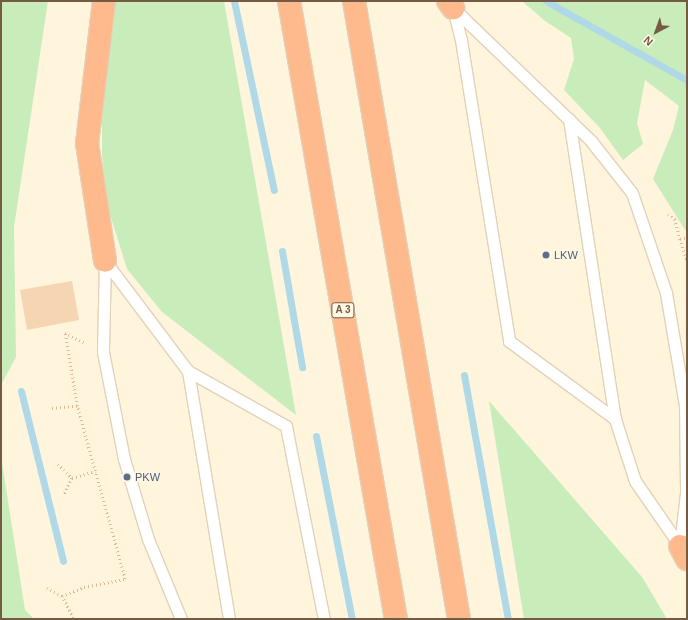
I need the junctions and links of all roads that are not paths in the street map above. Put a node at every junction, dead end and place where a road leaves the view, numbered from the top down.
1 (104, 1) edge
2 (289, 1) edge
3 (354, 1) edge
4 (451, 5) edge
5 (569, 119) junction
6 (105, 261) junction
7 (188, 371) junction
8 (615, 418) junction
9 (684, 552) edge
10 (181, 619) edge
11 (229, 619) edge
12 (324, 619) edge
13 (396, 619) edge
14 (459, 619) edge

1 - 6 highway
2 - 13 highway, A 3
3 - 14 highway
4 - 5 lane
4 - 8 lane
5 - 8 lane
5 - 9 lane
6 - 7 lane
6 - 10 lane
7 - 11 lane
7 - 12 lane
8 - 9 lane

